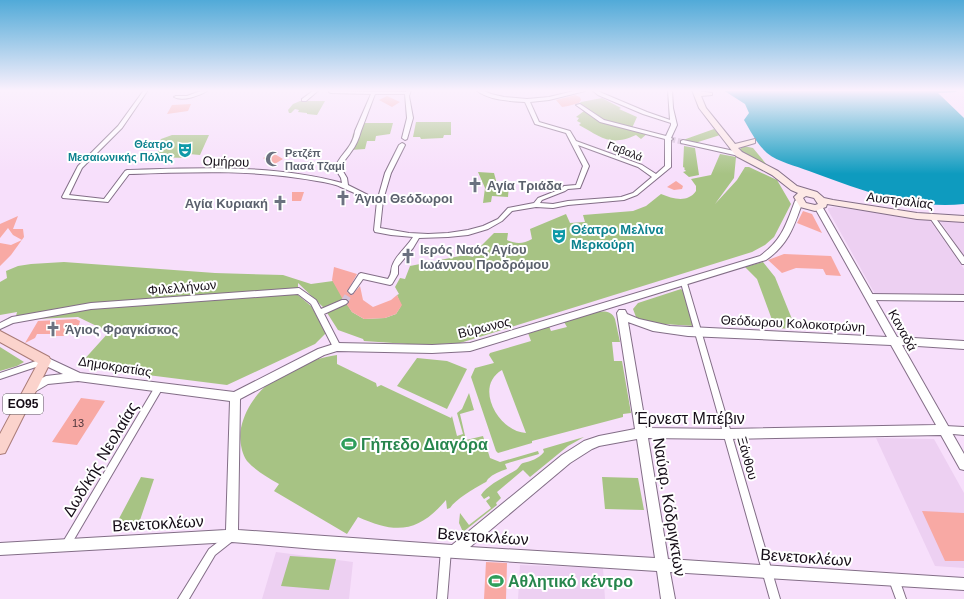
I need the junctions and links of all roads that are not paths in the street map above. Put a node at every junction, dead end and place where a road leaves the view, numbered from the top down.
1 (126, 118) edge
2 (364, 118) edge
3 (410, 118) edge
4 (535, 118) edge
5 (597, 118) edge
6 (660, 118) edge
7 (672, 118) edge
8 (711, 118) edge
9 (672, 122) junction
10 (405, 138) dead end
11 (669, 138) junction
12 (752, 141) dead end
13 (574, 142) junction
14 (683, 142) tunnel mouth
15 (402, 145) dead end
16 (733, 147) junction
17 (739, 154) junction
18 (656, 177) junction
19 (345, 186) junction
20 (801, 196) junction
21 (380, 200) junction
22 (536, 204) junction
23 (821, 204) junction
24 (932, 217) junction
25 (964, 219) edge
26 (417, 235) junction
27 (964, 262) edge
28 (684, 283) junction
29 (351, 291) tunnel mouth
30 (869, 297) junction
31 (964, 298) edge
32 (344, 302) tunnel mouth
33 (620, 302) junction
34 (323, 311) junction
35 (623, 316) junction
36 (0, 326) edge
37 (699, 332) junction
38 (0, 336) edge
39 (894, 341) junction
40 (964, 345) edge
41 (337, 347) junction
42 (45, 361) junction
43 (0, 376) edge
44 (79, 377) junction
45 (160, 387) junction
46 (31, 388) junction
47 (235, 397) junction
48 (945, 430) junction
49 (964, 431) edge
50 (642, 433) junction
51 (728, 434) junction
52 (0, 448) edge
53 (964, 465) edge
54 (232, 536) junction
55 (66, 545) junction
56 (0, 548) edge
57 (451, 551) junction
58 (662, 565) junction
59 (767, 572) junction
60 (894, 580) junction
61 (964, 584) edge
62 (183, 599) edge
63 (442, 599) edge
64 (668, 599) edge
65 (775, 599) edge
66 (901, 599) edge

1 - 19 street, Ομήρου
2 - 19 street
3 - 10 street
4 - 13 street
5 - 11 street
6 - 9 street
7 - 9 street
8 - 16 main road
9 - 11 street
11 - 18 street
12 - 16 main road
13 - 18 street, Γαβαλά
13 - 22 street
14 - 17 street
15 - 21 street
16 - 17 main road
17 - 20 main road
18 - 22 street
19 - 21 street, Ομήρου
20 - 23 main road
20 - 23 main road
20 - 28 street, Βύρωνος
21 - 26 street
22 - 26 street
23 - 24 main road, Αυστραλίας
23 - 30 street, Καναδά
24 - 25 main road, Αυστραλίας
24 - 27 street
26 - 29 street
28 - 33 street, Βύρωνος
28 - 37 street, Ξάνθου
30 - 31 street
30 - 39 street, Καναδά
32 - 34 street
33 - 35 street, Ναύαρ. Κόδριγκτων
33 - 41 street, Βύρωνος
34 - 36 street, Φιλελλήνων
34 - 41 street, Φιλελλήνων
35 - 37 street, Θεόδωρου Κολοκοτρώνη
35 - 50 street, Ναύαρ. Κόδριγκτων
37 - 39 street, Θεόδωρου Κολοκοτρώνη
37 - 51 street, Ξάνθου
38 - 42 main road, Δημοκρατίας
39 - 40 street, Θεόδωρου Κολοκοτρώνη
39 - 48 street, Καναδά
41 - 47 street, Βύρωνος
42 - 43 street
42 - 44 street, Δημοκρατίας
42 - 46 main road, ΕΟ95
44 - 45 street, Δημοκρατίας
44 - 46 street
45 - 47 street, Δημοκρατίας
45 - 55 street, Δωδ/κής Νεολαίας
46 - 52 main road, ΕΟ95
47 - 54 street
48 - 49 street, Έρνεστ Μπέβιν
48 - 51 street, Έρνεστ Μπέβιν
48 - 53 street, Καναδά
50 - 51 street, Έρνεστ Μπέβιν
50 - 57 street, Έρνεστ Μπέβιν
50 - 58 street, Ναύαρ. Κόδριγκτων
51 - 59 street, Ξάνθου
54 - 55 street, Βενετοκλέων
54 - 57 street, Βενετοκλέων
54 - 62 street
55 - 56 street, Βενετοκλέων
57 - 58 street, Βενετοκλέων
57 - 63 street
58 - 59 street, Βενετοκλέων
58 - 64 street, Ναύαρ. Κόδριγκτων
59 - 60 street, Βενετοκλέων
59 - 65 street, Ξάνθου
60 - 61 street, Βενετοκλέων
60 - 66 street

